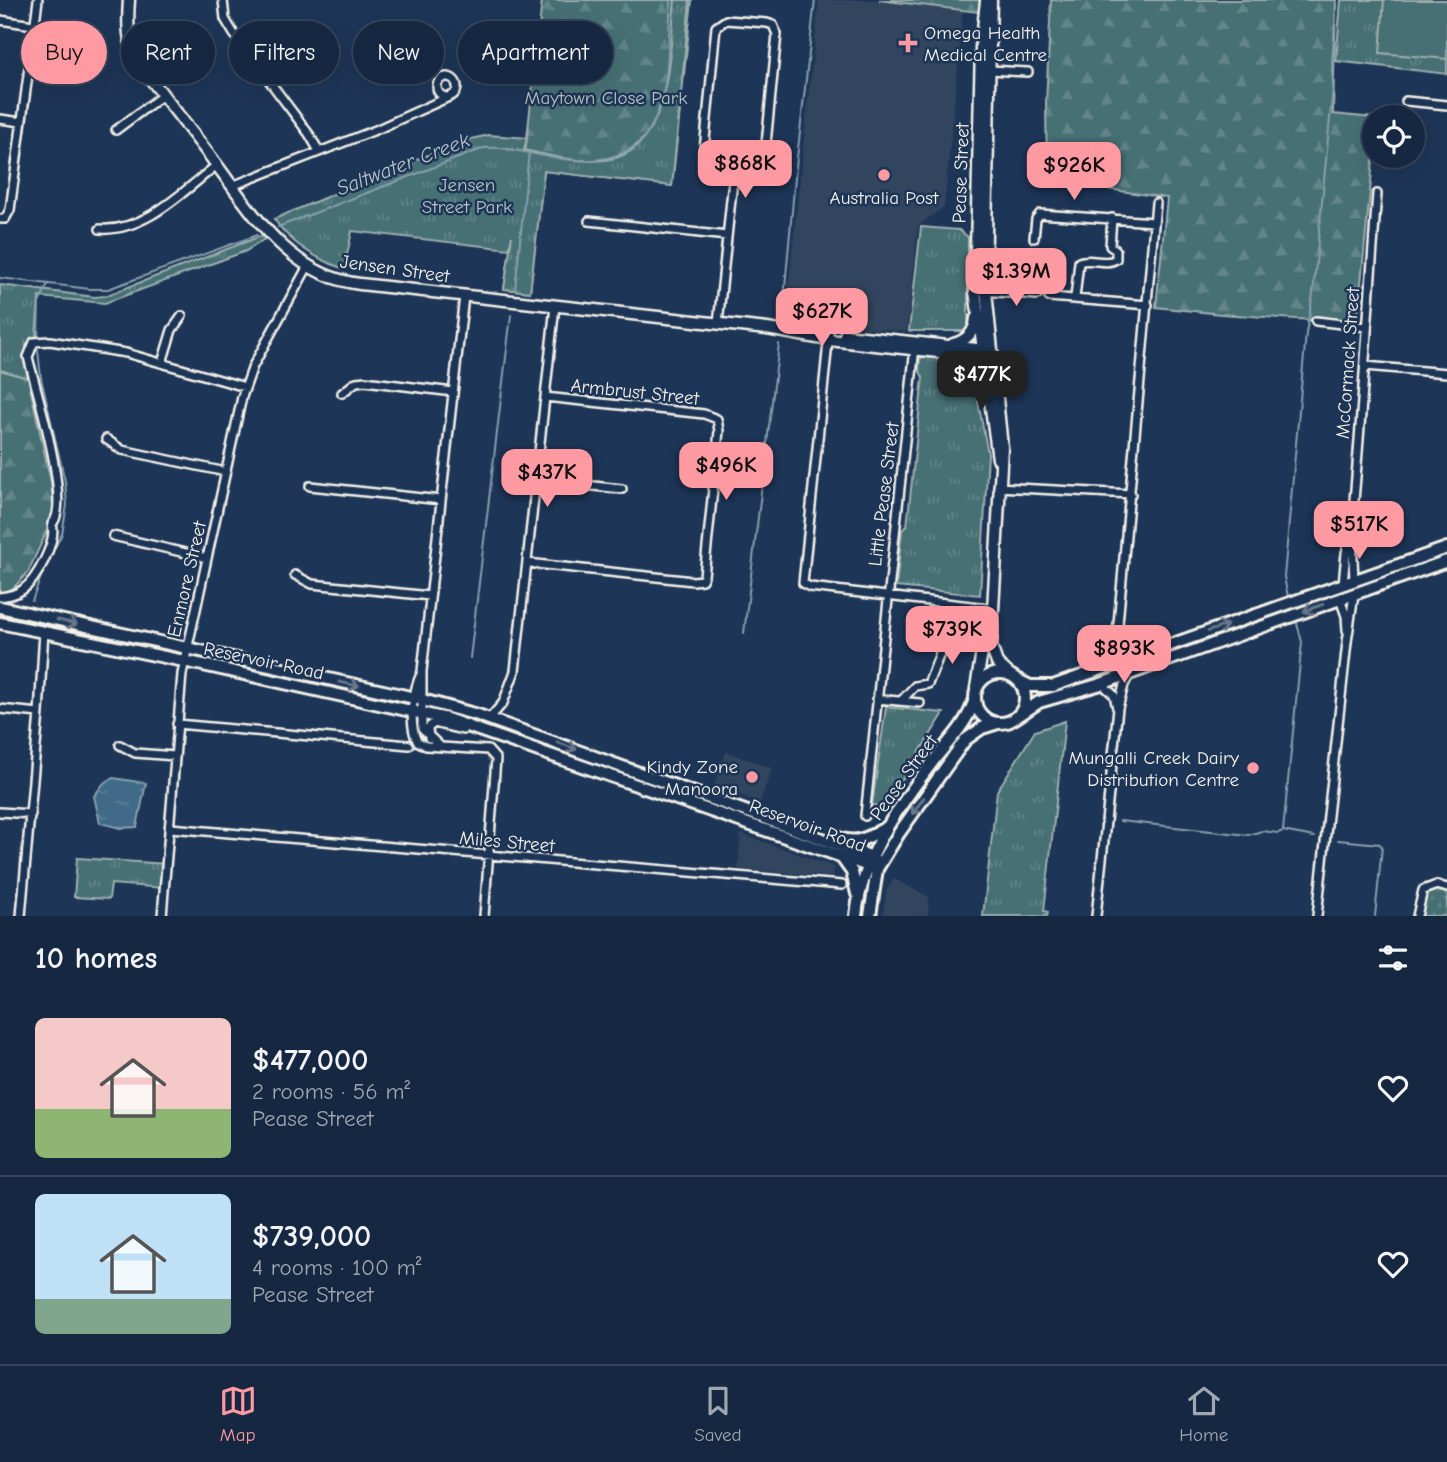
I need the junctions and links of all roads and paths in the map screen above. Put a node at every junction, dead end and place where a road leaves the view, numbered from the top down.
1 (38, 0) edge
2 (129, 0) edge
3 (223, 0) edge
4 (989, 0) edge
5 (0, 20) edge
6 (34, 21) edge
7 (21, 23) edge
8 (990, 70) junction
9 (1028, 72) dead end
10 (25, 84) edge
11 (438, 92) junction
12 (163, 95) junction
13 (452, 96) junction
14 (1406, 101) dead end
15 (432, 104) junction
16 (1447, 105) edge
17 (0, 119) edge
18 (20, 122) junction
19 (116, 130) dead end
20 (319, 151) junction
21 (735, 162) junction
22 (217, 165) junction
23 (232, 186) junction
24 (1377, 194) dead end
25 (1156, 204) dead end
26 (1112, 218) junction
27 (0, 219) edge
28 (589, 221) dead end
29 (1154, 222) junction
30 (100, 229) dead end
31 (727, 236) junction
32 (1034, 238) dead end
33 (308, 266) junction
34 (980, 291) junction
35 (464, 296) junction
36 (1037, 296) dead end
37 (1049, 297) dead end
38 (1075, 298) junction
39 (1148, 305) junction
40 (555, 306) junction
41 (976, 313) junction
42 (182, 316) dead end
43 (1316, 321) dead end
44 (719, 324) junction
45 (1367, 327) junction
46 (829, 336) junction
47 (949, 345) junction
48 (915, 346) junction
49 (986, 352) junction
50 (966, 355) junction
51 (162, 363) junction
52 (1365, 366) junction
53 (1447, 373) edge
54 (245, 387) junction
55 (453, 392) junction
56 (342, 393) dead end
57 (545, 397) junction
58 (989, 408) junction
59 (106, 439) dead end
60 (1000, 470) junction
61 (226, 472) junction
62 (537, 480) junction
63 (310, 486) dead end
64 (998, 487) junction
65 (622, 489) dead end
66 (1131, 495) junction
67 (441, 500) junction
68 (1351, 533) junction
69 (113, 536) dead end
70 (1447, 548) edge
71 (207, 558) junction
72 (1447, 561) edge
73 (527, 563) junction
74 (295, 575) dead end
75 (1349, 582) junction
76 (1354, 594) junction
77 (430, 596) junction
78 (887, 596) junction
79 (0, 597) edge
80 (1340, 598) junction
81 (943, 603) junction
82 (0, 607) edge
83 (990, 608) junction
84 (0, 623) edge
85 (44, 631) junction
86 (1117, 635) junction
87 (1347, 641) junction
88 (186, 649) junction
89 (1138, 656) junction
90 (184, 661) junction
91 (1107, 667) junction
92 (1131, 672) junction
93 (1013, 677) junction
94 (1101, 684) junction
95 (976, 688) junction
96 (419, 699) junction
97 (877, 699) junction
98 (901, 701) junction
99 (974, 702) junction
100 (503, 703) junction
101 (920, 703) dead end
102 (1118, 708) junction
103 (0, 709) edge
104 (418, 712) junction
105 (39, 713) junction
106 (1016, 718) junction
107 (489, 719) junction
108 (503, 723) junction
109 (998, 723) junction
110 (177, 724) junction
111 (488, 731) junction
112 (429, 738) junction
113 (120, 745) dead end
114 (409, 745) dead end
115 (440, 746) junction
116 (175, 756) junction
117 (0, 811) edge
118 (31, 814) junction
119 (865, 817) dead end
120 (781, 824) junction
121 (888, 826) junction
122 (170, 828) junction
123 (836, 854) junction
124 (488, 855) junction
125 (872, 864) junction
126 (842, 885) dead end
127 (1447, 888) edge
128 (858, 899) junction
129 (21, 916) edge
130 (162, 916) edge
131 (484, 916) edge
132 (856, 916) edge
133 (870, 916) edge
134 (1096, 916) edge
135 (1317, 916) edge
136 (1418, 916) edge

1 - 6 street
2 - 12 street, Jensen Street
3 - 20 street
4 - 8 street, Pease Street
4 - 34 street, Pease Street
5 - 7 street
8 - 9 street
8 - 34 street, Pease Street
10 - 18 street
11 - 13 street
11 - 13 street
11 - 15 street
12 - 19 street
12 - 22 street, Jensen Street
13 - 15 street
14 - 16 street
15 - 20 street
17 - 18 street
18 - 27 street
20 - 23 street
21 - 21 street
21 - 31 street
22 - 23 street, Jensen Street
22 - 30 street
23 - 33 street, Jensen Street
24 - 45 street, McCormack Street
25 - 29 street
26 - 29 street
26 - 32 street
26 - 38 street
28 - 31 street
29 - 39 street
31 - 44 street
33 - 35 street, Jensen Street
33 - 54 street, Enmore Street
34 - 36 street
34 - 41 street, Pease Street
34 - 49 street, Pease Street
35 - 40 street, Jensen Street
35 - 55 street
37 - 38 street
38 - 39 street
39 - 66 street
40 - 44 street, Jensen Street
40 - 57 street
41 - 47 street
41 - 49 street, Pease Street
42 - 51 street
43 - 45 street
44 - 46 street, Jensen Street
45 - 52 street, McCormack Street
46 - 48 street, Jensen Street
46 - 78 street
47 - 48 street, Jensen Street
47 - 49 street, Jensen Street
48 - 50 street, Jensen Street
48 - 78 street, Little Pease Street
49 - 50 street, Jensen Street
49 - 58 street, Pease Street
49 - 60 street, Pease Street
50 - 58 street
51 - 54 street
51 - 79 street
52 - 53 street
52 - 68 street, McCormack Street
54 - 61 street, Enmore Street
55 - 56 street
55 - 67 street
57 - 62 street
57 - 73 street, Armbrust Street
58 - 60 street, Pease Street
59 - 61 street
60 - 64 street, Pease Street
61 - 71 street, Enmore Street
62 - 65 street
62 - 73 street
63 - 67 street
64 - 66 street
64 - 83 street, Pease Street
66 - 86 street
67 - 77 street
68 - 75 street, McCormack Street
68 - 75 street, McCormack Street
69 - 71 street
70 - 75 main road
71 - 88 street, Enmore Street
72 - 76 main road
73 - 100 street
74 - 77 street
75 - 76 main road, McCormack Street
75 - 80 main road, McCormack Street
89 -> 75 main road
76 - 80 main road
76 - 87 street, McCormack Street
77 - 96 street
78 - 81 street
78 - 97 street, Little Pease Street
80 - 87 street, McCormack Street
80 -> 92 main road
81 - 83 street
81 - 98 street
82 -> 88 main road, Reservoir Road
83 - 93 street, Pease Street
83 - 95 street, Pease Street
84 - 85 main road, Reservoir Road
85 - 90 main road, Reservoir Road
85 - 105 street
86 - 89 street
86 - 91 street
87 - 135 street, McCormack Street
88 - 90 street, Enmore Street
88 -> 96 main road, Reservoir Road
89 - 91 main road
90 - 104 main road, Reservoir Road
90 - 110 street, Enmore Street
91 - 93 main road
92 - 94 main road
92 - 102 street
93 - 95 main road
93 - 106 main road
94 - 102 street
94 - 106 main road
95 - 99 main road
96 - 104 street
96 - 107 main road, Reservoir Road
97 - 98 street
97 - 119 street, Little Pease Street
98 - 101 street
99 - 109 main road
99 - 121 main road, Pease Street
100 - 107 street
100 - 108 street
102 - 134 street
103 - 105 street
104 - 111 main road, Reservoir Road
104 - 112 street
104 - 115 street
105 - 118 street
106 - 109 main road
107 - 108 main road, Reservoir Road
108 -> 120 main road, Reservoir Road
109 -> 125 main road, Pease Street
110 - 114 street
110 - 116 street, Enmore Street
111 - 112 street
111 - 123 main road, Reservoir Road
112 - 115 street
113 - 116 street
115 - 124 street
116 - 122 street, Enmore Street
117 - 118 street
118 - 129 street
120 - 121 main road
120 - 125 main road, Reservoir Road
121 - 125 main road, Pease Street
122 - 124 street, Miles Street
122 - 130 street, Enmore Street
123 - 125 main road, Reservoir Road
123 - 128 main road
124 - 126 street, Miles Street
124 - 131 street
125 - 128 main road, Pease Street
125 - 133 main road, Pease Street
127 - 136 street
128 - 132 main road, Pease Street

